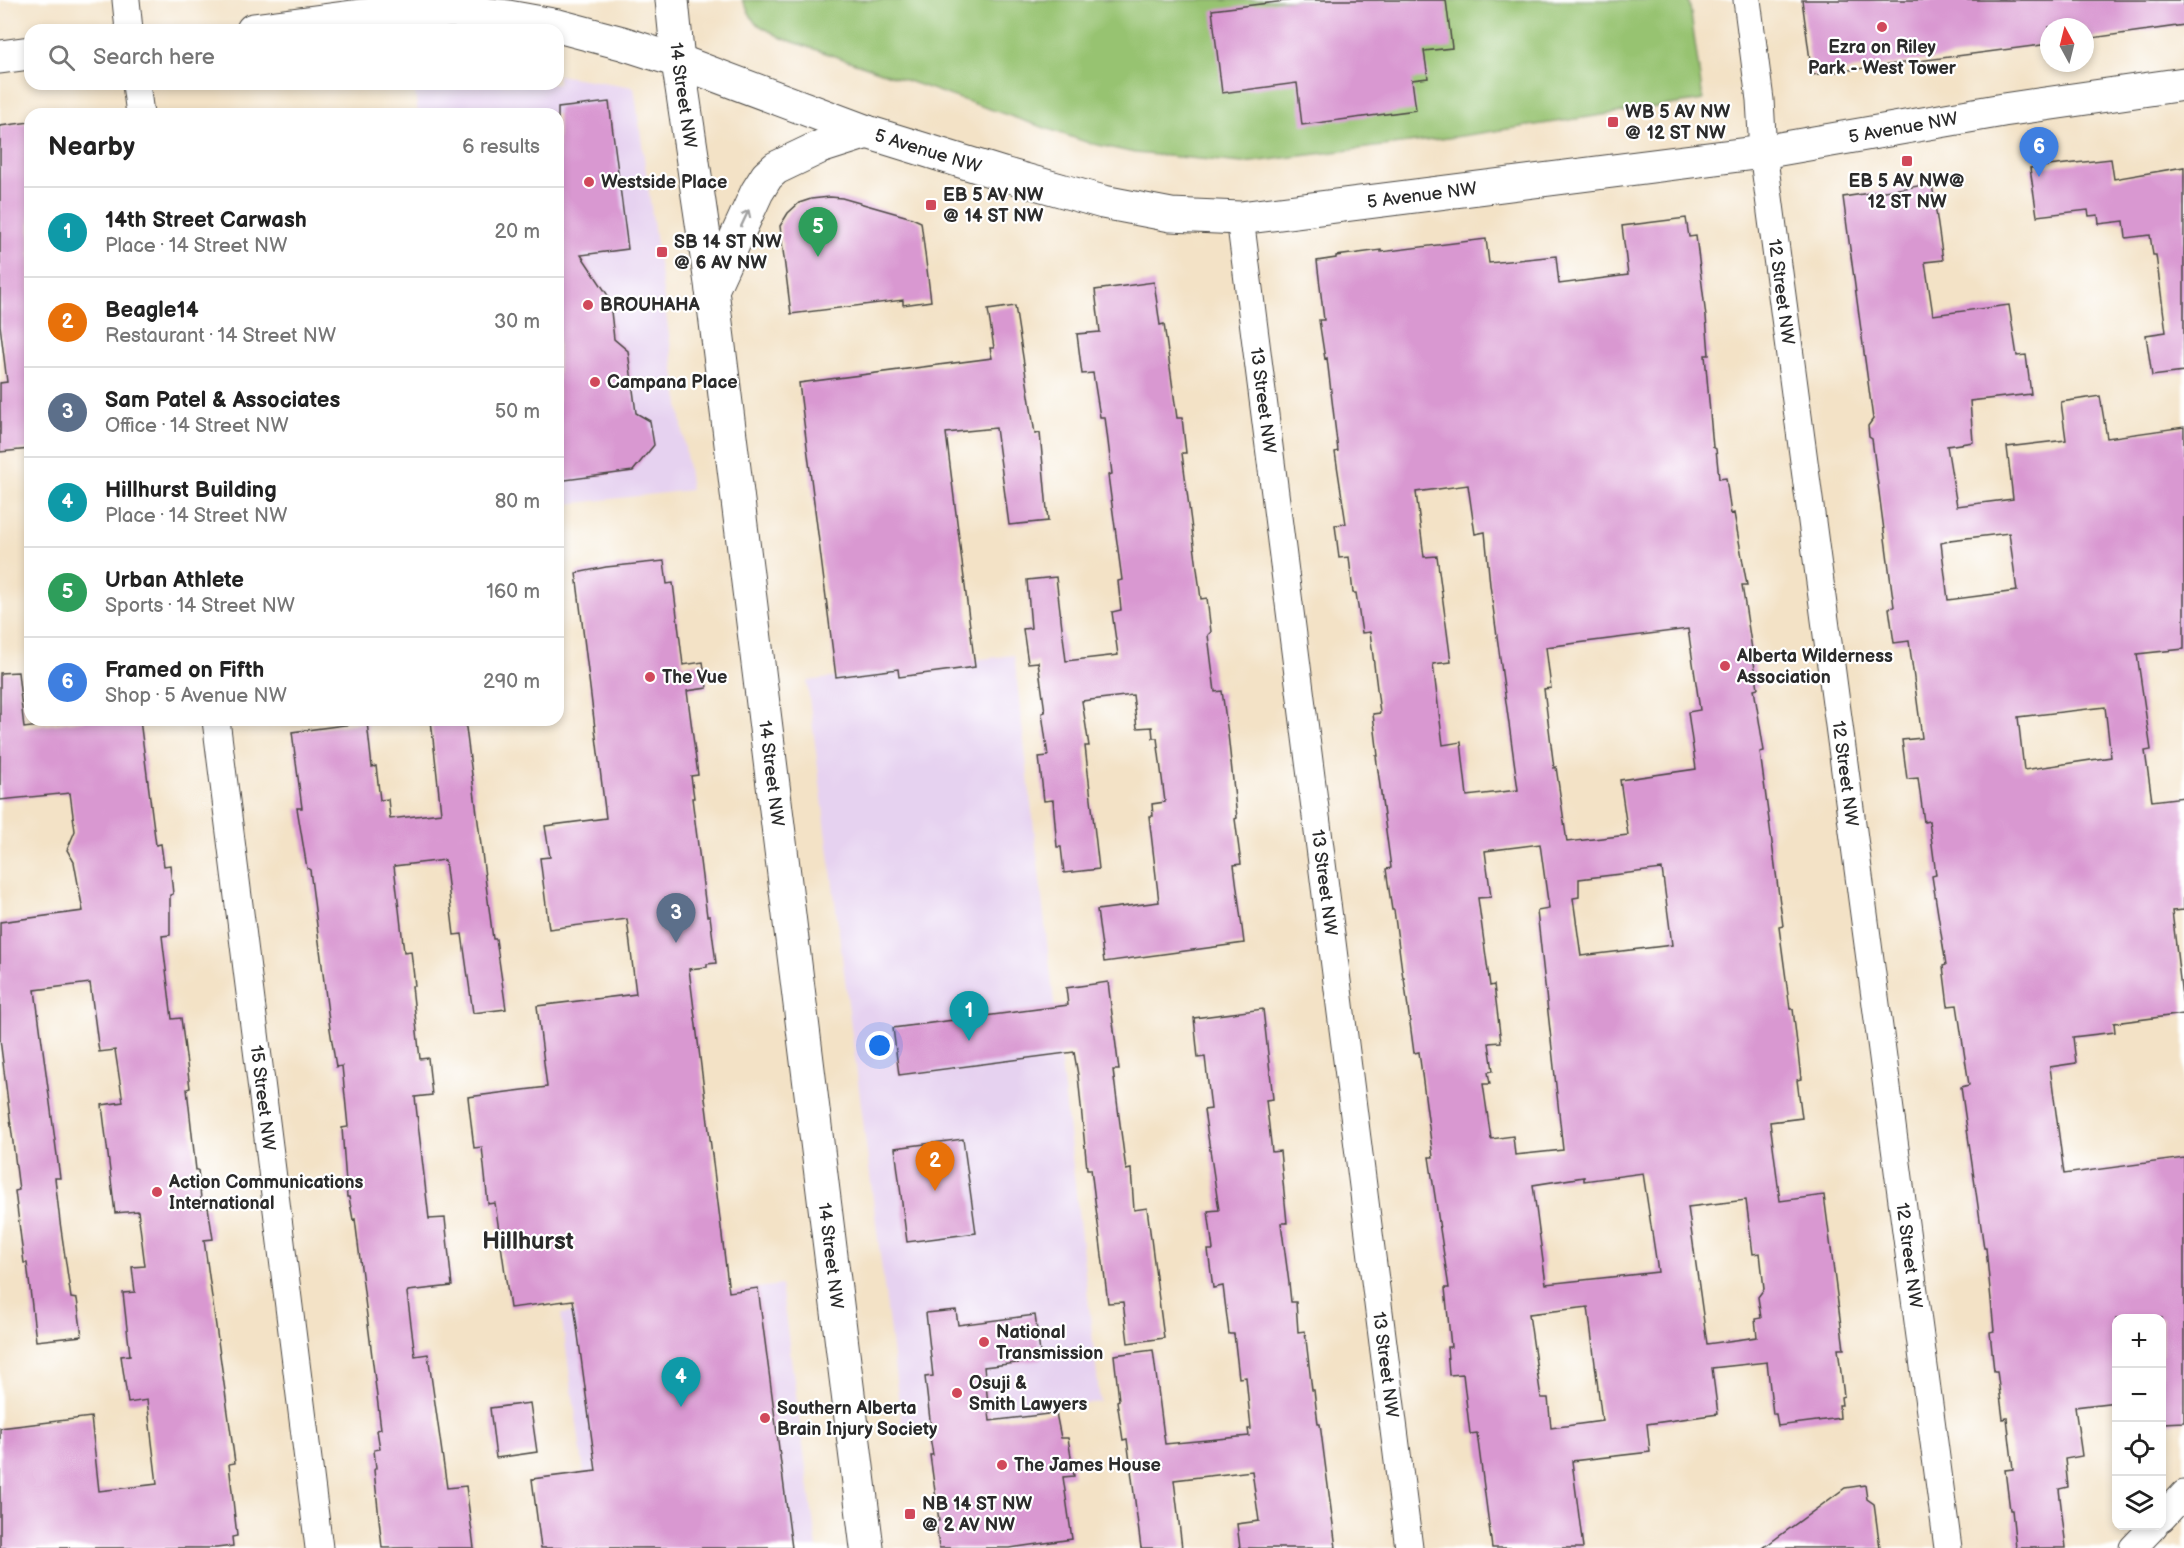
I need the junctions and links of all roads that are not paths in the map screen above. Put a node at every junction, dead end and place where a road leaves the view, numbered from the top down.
1 (126, 0) edge
2 (485, 0) edge
3 (672, 0) edge
4 (1747, 0) edge
5 (453, 11) junction
6 (128, 24) edge
7 (299, 24) edge
8 (547, 24) edge
9 (564, 28) edge
10 (24, 54) edge
11 (0, 57) edge
12 (678, 61) junction
13 (2184, 84) edge
14 (137, 90) edge
15 (139, 108) edge
16 (867, 132) junction
17 (1763, 152) junction
18 (1240, 218) junction
19 (712, 290) junction
20 (217, 726) edge
21 (2184, 1494) edge
22 (2166, 1514) edge
23 (2150, 1530) edge
24 (319, 1548) edge
25 (867, 1548) edge
26 (1409, 1548) edge
27 (1948, 1548) edge
28 (2133, 1548) edge

1 - 6 street
2 - 5 street
3 - 12 street, 14 Street NW
4 - 17 street, 12 Street NW
5 - 7 street
5 - 8 street, 5 Avenue NW
9 - 12 street, 5 Avenue NW
10 - 11 street
12 - 16 street, 5 Avenue NW
12 - 19 street, 14 Street NW
13 - 17 street, 5 Avenue NW
14 - 15 street
16 - 18 street, 5 Avenue NW
19 -> 16 street
17 - 18 street, 5 Avenue NW
17 - 27 street, 12 Street NW
18 - 26 street, 13 Street NW
19 - 25 street, 14 Street NW
20 - 24 street, 15 Street NW
21 - 22 street
23 - 28 street

